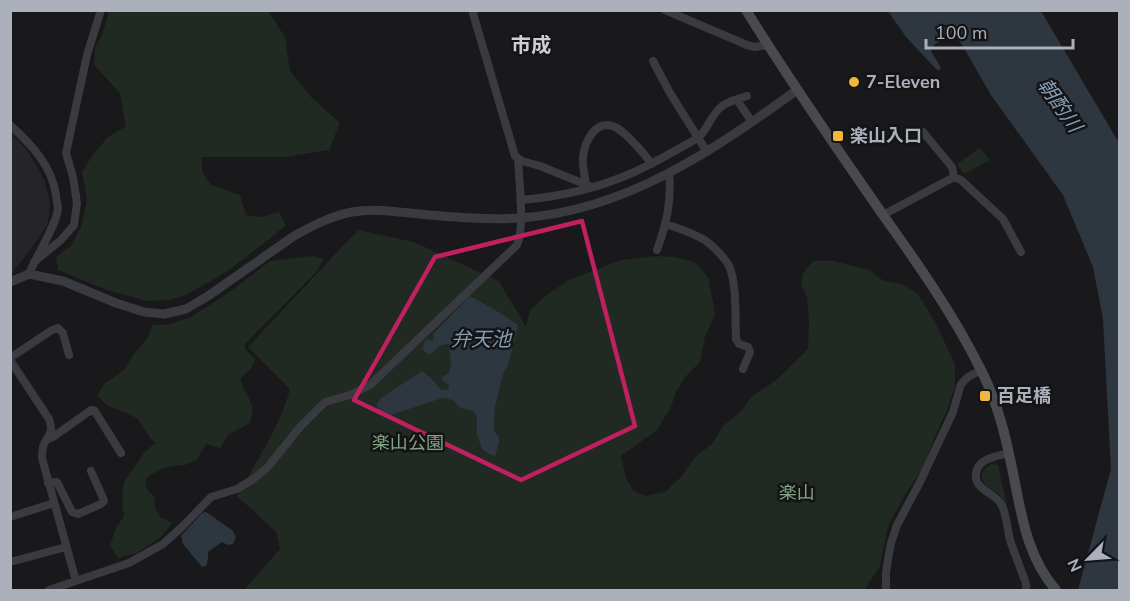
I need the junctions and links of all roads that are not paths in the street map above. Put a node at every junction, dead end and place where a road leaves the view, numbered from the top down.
1 (101, 10) edge
2 (472, 10) edge
3 (666, 10) edge
4 (746, 10) edge
5 (767, 45) junction
6 (653, 61) dead end
7 (798, 90) junction
8 (747, 96) dead end
9 (737, 100) junction
10 (752, 122) junction
11 (10, 125) edge
12 (923, 132) dead end
13 (698, 138) junction
14 (707, 152) junction
15 (518, 159) junction
16 (652, 164) junction
17 (669, 174) junction
18 (954, 177) junction
19 (590, 186) junction
20 (520, 200) junction
21 (883, 215) junction
22 (521, 218) junction
23 (666, 224) junction
24 (657, 249) dead end
25 (1021, 252) dead end
26 (34, 262) junction
27 (29, 274) junction
28 (10, 282) edge
29 (69, 355) dead end
30 (10, 359) edge
31 (743, 369) dead end
32 (981, 370) junction
33 (48, 439) junction
34 (121, 453) dead end
35 (1009, 453) junction
36 (91, 471) dead end
37 (48, 483) junction
38 (54, 503) junction
39 (10, 517) edge
40 (66, 547) junction
41 (10, 562) edge
42 (76, 581) junction
43 (49, 591) edge
44 (886, 591) edge
45 (1026, 591) edge
46 (1056, 591) edge

1 - 26 street
2 - 15 street
3 - 5 street
4 - 5 main road
5 - 7 main road
6 - 13 street
7 - 10 street
7 - 21 main road
8 - 9 street
9 - 10 street
9 - 13 street
10 - 14 street
11 - 26 street
12 - 18 street
13 - 14 street
13 - 16 street
14 - 17 street
15 - 19 street
15 - 20 street
16 - 19 street
16 - 19 street
17 - 22 street
17 - 23 street
18 - 21 street
18 - 25 street
19 - 20 street
20 - 22 street
21 - 32 main road
22 - 27 street
22 - 42 street
23 - 24 street
23 - 31 street
26 - 27 street
27 - 28 street
29 - 30 street
30 - 33 street
32 - 35 main road
32 - 44 street
33 - 34 street
33 - 37 street
35 - 45 street
35 - 46 main road
36 - 37 street
37 - 38 street
38 - 39 street
38 - 40 street
40 - 41 street
40 - 42 street
42 - 43 street

